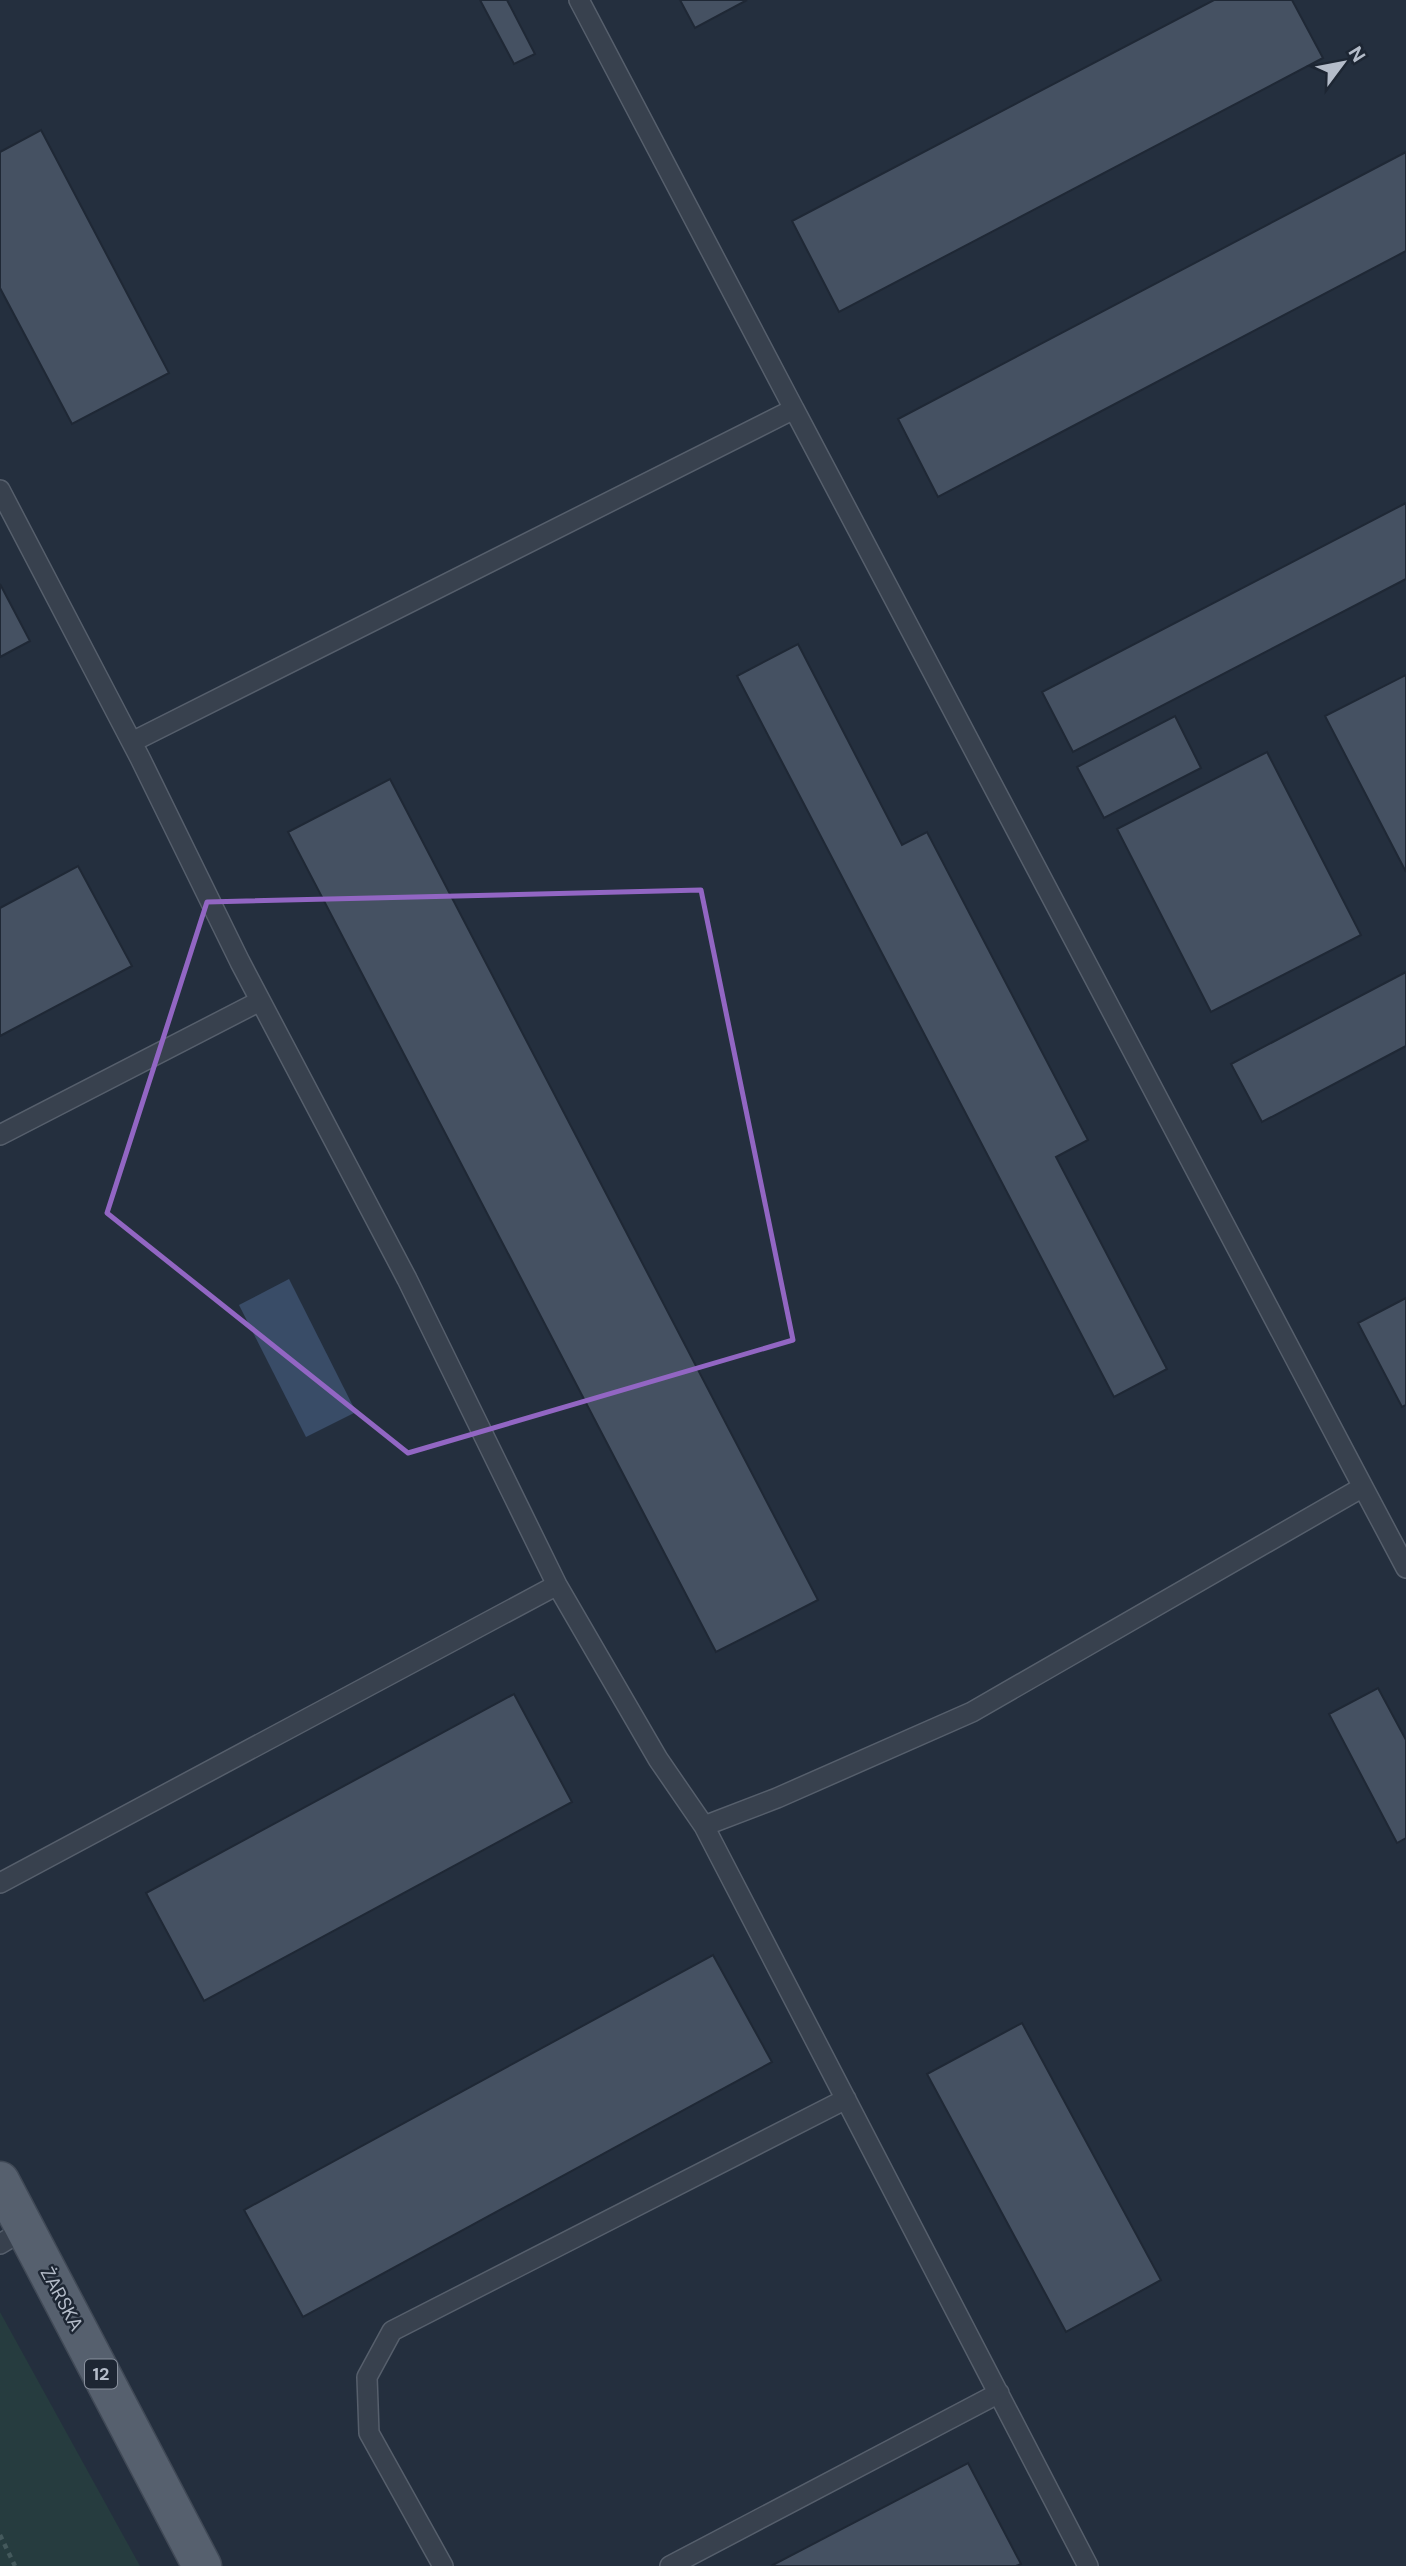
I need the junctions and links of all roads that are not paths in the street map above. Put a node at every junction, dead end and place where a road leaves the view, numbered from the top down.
1 (579, 0) edge
2 (794, 409) junction
3 (0, 490) edge
4 (132, 742) junction
5 (260, 1001) junction
6 (0, 1135) edge
7 (1363, 1487) junction
8 (1406, 1568) edge
9 (558, 1585) junction
10 (704, 1826) junction
11 (0, 1883) edge
12 (846, 2099) junction
13 (0, 2181) edge
14 (13, 2237) edge
15 (999, 2393) junction
16 (202, 2566) edge
17 (443, 2566) edge
18 (670, 2566) edge
19 (1088, 2566) edge

1 - 2 lane
2 - 4 lane
2 - 7 lane
3 - 4 lane
4 - 5 lane
5 - 6 lane
5 - 9 lane
7 - 8 lane
7 - 10 lane
9 - 10 lane
9 - 11 lane
10 - 12 lane
12 - 15 lane
12 - 17 lane
13 - 14 main road, ŻARSKA / 12
14 - 16 main road, ŻARSKA / 12
15 - 18 lane
15 - 19 lane

